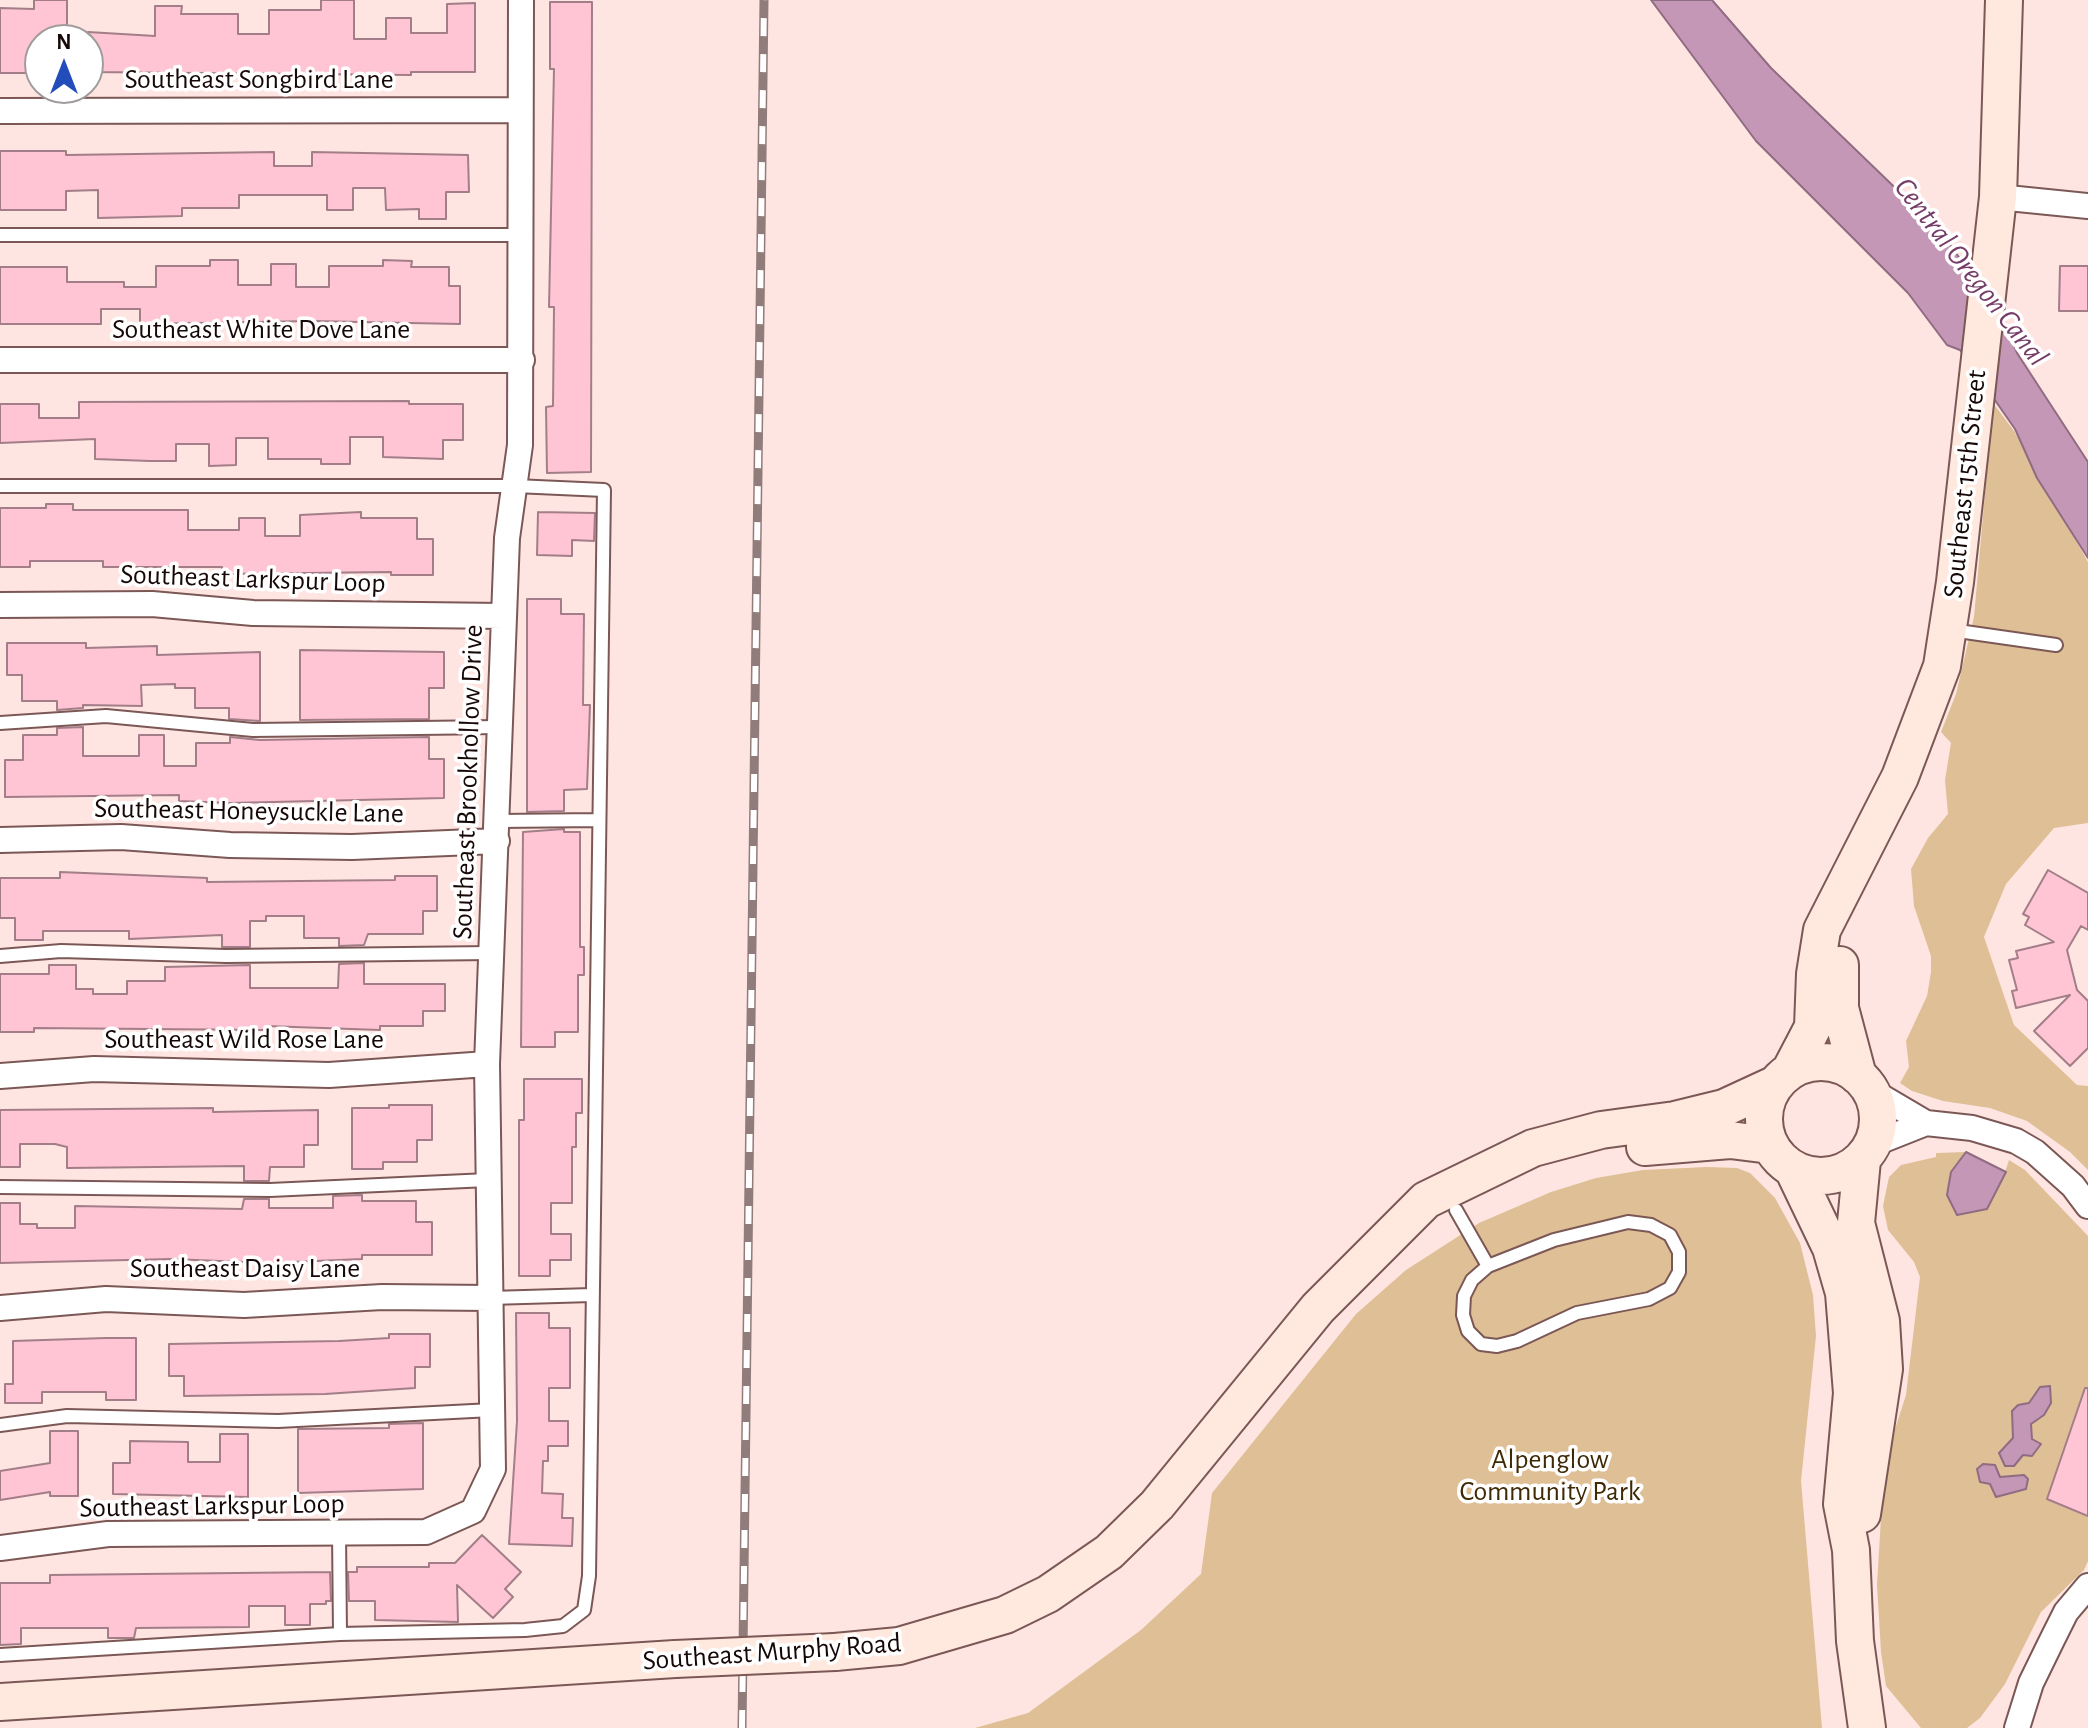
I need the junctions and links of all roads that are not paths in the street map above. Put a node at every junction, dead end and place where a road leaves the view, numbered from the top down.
1 (521, 0) edge
2 (2004, 0) edge
3 (519, 110) junction
4 (0, 111) edge
5 (1998, 197) junction
6 (2088, 206) edge
7 (0, 235) edge
8 (520, 235) junction
9 (0, 360) edge
10 (522, 360) junction
11 (0, 486) edge
12 (515, 486) junction
13 (0, 605) edge
14 (503, 616) junction
15 (1948, 630) junction
16 (2056, 645) dead end
17 (0, 723) edge
18 (500, 727) junction
19 (599, 820) junction
20 (498, 831) junction
21 (0, 840) edge
22 (1841, 899) junction
23 (492, 953) junction
24 (0, 956) edge
25 (487, 1064) junction
26 (0, 1076) edge
27 (1783, 1078) junction
28 (1864, 1083) junction
29 (1926, 1123) junction
30 (1867, 1152) junction
31 (1782, 1157) junction
32 (488, 1180) junction
33 (0, 1187) edge
34 (2088, 1206) edge
35 (1456, 1210) junction
36 (1383, 1243) junction
37 (1488, 1266) junction
38 (592, 1295) junction
39 (490, 1298) junction
40 (0, 1308) edge
41 (492, 1410) junction
42 (0, 1425) edge
43 (339, 1532) junction
44 (426, 1532) joint
45 (0, 1548) edge
46 (1851, 1550) junction
47 (2088, 1586) edge
48 (340, 1634) junction
49 (0, 1655) edge
50 (0, 1702) edge
51 (1867, 1728) edge
52 (2017, 1728) edge

1 - 3 street, Southeast Brookhollow Drive
2 - 5 main road, Southeast 15th Street
3 - 4 street, Southeast Songbird Lane
3 - 8 street, Southeast Brookhollow Drive
5 - 6 street
5 - 15 main road, Southeast 15th Street
7 - 8 lane
8 - 10 street, Southeast Brookhollow Drive
9 - 10 street, Southeast White Dove Lane
10 - 12 street, Southeast Brookhollow Drive
11 - 12 lane
12 - 14 street, Southeast Brookhollow Drive
12 - 19 lane
13 - 14 street, Southeast Larkspur Loop
14 - 18 street, Southeast Brookhollow Drive
15 - 16 lane
15 - 22 main road, Southeast 15th Street
17 - 18 lane
18 - 20 street, Southeast Brookhollow Drive
19 - 20 lane
19 - 38 lane
20 - 21 street, Southeast Honeysuckle Lane
20 - 23 street, Southeast Brookhollow Drive
22 - 27 main road, Southeast 15th Street
22 - 28 main road, Southeast 15th Street
23 - 24 lane
23 - 25 street, Southeast Brookhollow Drive
25 - 26 street, Southeast Wild Rose Lane
25 - 32 street, Southeast Brookhollow Drive
27 - 28 main road
27 - 31 main road
27 - 36 main road, Southeast Murphy Road
28 - 29 street
28 - 30 main road
29 - 30 street
29 - 34 street
30 - 31 main road
30 - 46 main road
31 - 35 main road, Southeast Murphy Road
31 - 46 main road
32 - 33 lane
32 - 39 street, Southeast Brookhollow Drive
35 - 36 main road, Southeast Murphy Road
35 - 37 lane
36 - 50 main road, Southeast Murphy Road, bridge
37 - 37 lane
38 - 39 lane
38 - 48 lane
39 - 40 street, Southeast Daisy Lane
39 - 41 street, Southeast Brookhollow Drive
41 - 42 lane
41 - 44 street, Southeast Brookhollow Drive
43 - 44 street, Southeast Larkspur Loop
43 - 45 street, Southeast Larkspur Loop
43 - 48 lane
46 - 51 main road
47 - 52 street
48 - 49 lane

